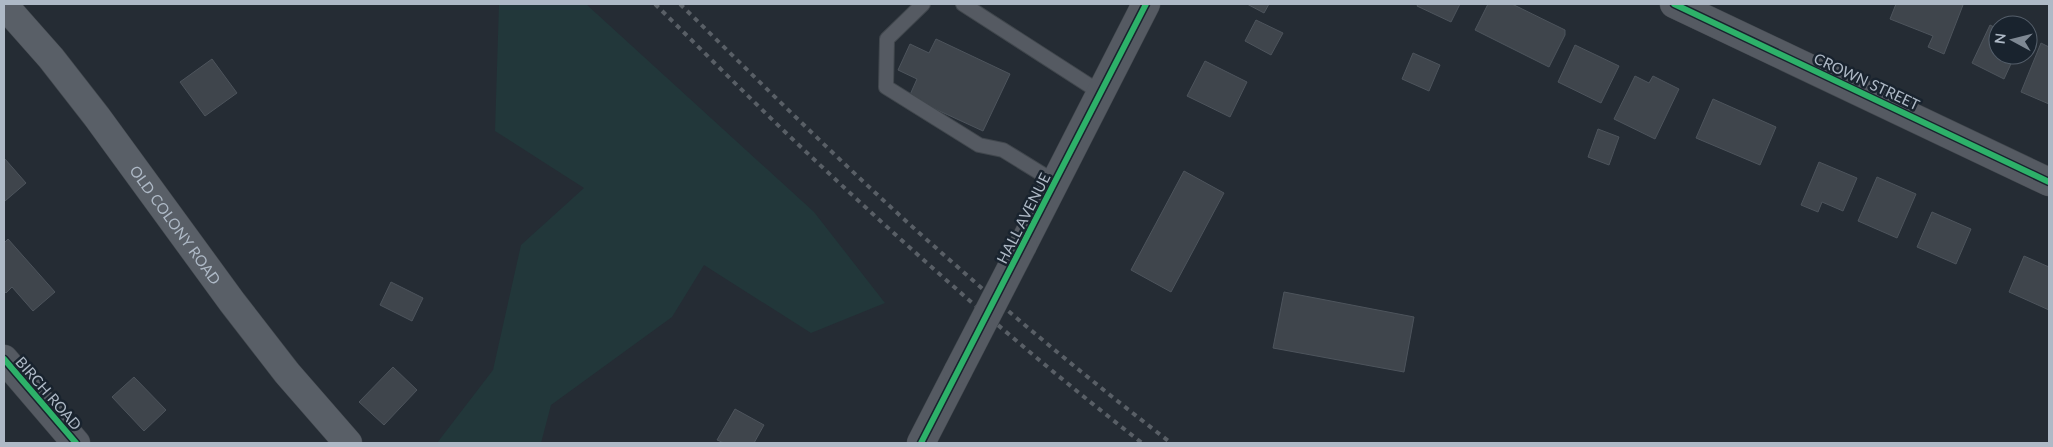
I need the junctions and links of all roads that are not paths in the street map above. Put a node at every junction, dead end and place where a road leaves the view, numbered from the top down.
1 (4, 4) edge
2 (923, 4) edge
3 (963, 4) edge
4 (1146, 4) edge
5 (1674, 4) edge
6 (1101, 92) junction
7 (1055, 182) junction
8 (2049, 182) edge
9 (4, 359) edge
10 (76, 443) edge
11 (348, 443) edge
12 (921, 443) edge

1 - 11 main road, OLD COLONY ROAD
2 - 7 lane
3 - 6 lane
4 - 6 street, HALL AVENUE
5 - 8 street, CROWN STREET
6 - 7 street, HALL AVENUE
7 - 12 street, HALL AVENUE, bridge
9 - 10 street, BIRCH ROAD

